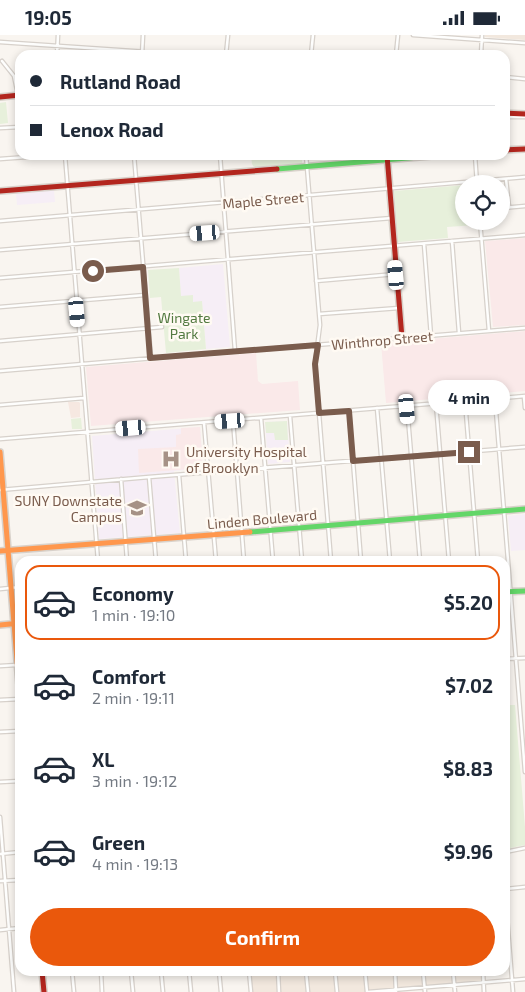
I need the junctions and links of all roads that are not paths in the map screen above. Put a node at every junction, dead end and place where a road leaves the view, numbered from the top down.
1 (58, 35) edge
2 (143, 35) edge
3 (228, 35) edge
4 (313, 35) edge
5 (398, 35) edge
6 (413, 35) edge
7 (482, 35) edge
8 (482, 40) junction
9 (0, 41) edge
10 (525, 43) edge
11 (57, 45) junction
12 (57, 50) edge
13 (110, 50) edge
14 (142, 50) edge
15 (226, 50) edge
16 (312, 50) edge
17 (396, 50) edge
18 (481, 50) edge
19 (2, 61) dead end
20 (14, 77) joint
21 (510, 78) edge
22 (525, 79) edge
23 (15, 81) edge
24 (15, 95) edge
25 (0, 97) edge
26 (510, 114) edge
27 (525, 116) edge
28 (510, 117) edge
29 (15, 127) edge
30 (0, 128) edge
31 (525, 147) edge
32 (510, 150) edge
33 (15, 158) edge
34 (0, 159) edge
35 (65, 160) edge
36 (134, 160) edge
37 (221, 160) edge
38 (306, 160) edge
39 (360, 160) edge
40 (387, 160) edge
41 (475, 160) edge
42 (306, 166) junction
43 (222, 173) junction
44 (476, 175) edge
45 (525, 177) edge
46 (510, 179) edge
47 (136, 180) junction
48 (455, 184) edge
49 (67, 186) junction
50 (389, 189) junction
51 (0, 191) edge
52 (309, 196) junction
53 (224, 203) junction
54 (525, 206) edge
55 (510, 207) edge
56 (138, 209) junction
57 (70, 215) junction
58 (392, 218) junction
59 (0, 221) edge
60 (311, 224) junction
61 (481, 230) edge
62 (226, 231) junction
63 (525, 235) edge
64 (141, 238) junction
65 (482, 239) junction
66 (452, 241) junction
67 (72, 244) junction
68 (424, 244) junction
69 (394, 246) junction
70 (0, 249) edge
71 (314, 253) junction
72 (228, 260) junction
73 (143, 267) junction
74 (74, 272) junction
75 (396, 275) junction
76 (0, 278) edge
77 (316, 281) junction
78 (146, 295) junction
79 (76, 301) junction
80 (0, 307) edge
81 (399, 308) junction
82 (319, 314) junction
83 (162, 327) dead end
84 (148, 328) junction
85 (525, 328) edge
86 (489, 331) junction
87 (460, 333) junction
88 (79, 334) junction
89 (431, 336) junction
90 (402, 338) junction
91 (0, 341) edge
92 (318, 345) junction
93 (235, 351) junction
94 (150, 358) junction
95 (82, 365) junction
96 (0, 371) edge
97 (524, 397) edge
98 (84, 398) junction
99 (495, 399) junction
100 (465, 401) junction
101 (436, 404) junction
102 (0, 405) edge
103 (407, 406) junction
104 (377, 408) junction
105 (525, 408) edge
106 (349, 411) junction
107 (319, 413) junction
108 (290, 416) junction
109 (261, 418) junction
110 (233, 420) junction
111 (204, 423) junction
112 (88, 432) junction
113 (0, 439) edge
114 (525, 447) edge
115 (499, 449) junction
116 (0, 452) edge
117 (469, 452) junction
118 (441, 454) junction
119 (411, 456) junction
120 (382, 459) junction
121 (353, 461) junction
122 (323, 463) junction
123 (294, 466) junction
124 (265, 468) junction
125 (237, 471) junction
126 (208, 473) junction
127 (179, 475) junction
128 (149, 477) junction
129 (121, 479) junction
130 (92, 482) junction
131 (2, 490) edge
132 (525, 509) edge
133 (504, 511) junction
134 (474, 513) junction
135 (446, 516) junction
136 (416, 518) junction
137 (386, 520) junction
138 (358, 523) junction
139 (328, 525) junction
140 (299, 527) junction
141 (270, 530) junction
142 (242, 532) junction
143 (214, 535) junction
144 (184, 537) junction
145 (154, 539) junction
146 (126, 542) junction
147 (96, 544) junction
148 (8, 550) junction
149 (0, 551) edge
150 (97, 556) edge
151 (127, 556) edge
152 (156, 556) edge
153 (186, 556) edge
154 (216, 556) edge
155 (244, 556) edge
156 (273, 556) edge
157 (302, 556) edge
158 (331, 556) edge
159 (361, 556) edge
160 (390, 556) edge
161 (420, 556) edge
162 (449, 556) edge
163 (478, 556) edge
164 (506, 556) edge
165 (11, 588) junction
166 (15, 588) edge
167 (0, 589) edge
168 (525, 591) edge
169 (510, 592) edge
170 (510, 609) edge
171 (15, 611) edge
172 (15, 623) edge
173 (0, 625) edge
174 (525, 658) edge
175 (510, 659) edge
176 (516, 659) junction
177 (15, 665) edge
178 (0, 666) edge
179 (15, 698) edge
180 (0, 700) edge
181 (0, 731) edge
182 (15, 731) edge
183 (524, 736) edge
184 (525, 772) edge
185 (15, 781) edge
186 (0, 782) edge
187 (0, 817) edge
188 (525, 848) edge
189 (510, 851) edge
190 (15, 852) edge
191 (2, 853) edge
192 (15, 880) edge
193 (0, 881) edge
194 (5, 881) junction
195 (525, 887) edge
196 (510, 889) edge
197 (15, 928) edge
198 (9, 929) junction
199 (0, 930) edge
200 (510, 954) edge
201 (42, 976) edge
202 (72, 976) edge
203 (101, 976) edge
204 (131, 976) edge
205 (161, 976) edge
206 (190, 976) edge
207 (219, 976) edge
208 (249, 976) edge
209 (278, 976) edge
210 (306, 976) edge
211 (335, 976) edge
212 (365, 976) edge
213 (394, 976) edge
214 (424, 976) edge
215 (453, 976) edge
216 (483, 976) edge
217 (525, 979) edge
218 (512, 980) junction
219 (484, 983) junction
220 (454, 985) junction
221 (425, 987) junction
222 (396, 991) edge
223 (14, 992) edge
224 (44, 992) edge
225 (74, 992) edge
226 (102, 992) edge
227 (133, 992) edge
228 (163, 992) edge
229 (191, 992) edge
230 (221, 992) edge
231 (250, 992) edge
232 (280, 992) edge
233 (308, 992) edge
234 (337, 992) edge
235 (367, 992) edge
236 (425, 992) edge
237 (455, 992) edge
238 (484, 992) edge
239 (513, 992) edge

1 - 11 street
2 - 14 street
3 - 15 street
4 - 16 street
5 - 17 street
6 - 8 street
7 - 8 street
8 - 10 street
8 - 18 street
9 - 11 street
11 - 12 street
11 - 13 street
19 - 20 street
20 - 23 street
21 - 22 street
24 - 25 main road
26 - 27 main road
27 - 28 street
29 - 30 street
31 - 32 main road
33 - 34 street
35 - 49 street
36 - 47 street
37 - 43 street
38 - 42 street
39 - 42 main road
40 - 50 main road
41 - 44 street
42 - 43 main road
42 - 52 street
43 - 47 main road
43 - 53 street
45 - 46 street, Maple Street
47 - 49 main road
47 - 56 street
48 - 50 street, Maple Street
49 - 51 main road
49 - 57 street
50 - 52 street, Maple Street
50 - 58 main road
52 - 53 street, Maple Street
52 - 60 street
53 - 56 street, Maple Street
53 - 62 street
54 - 55 street
56 - 57 street, Maple Street
56 - 64 street
57 - 59 street, Maple Street
57 - 67 street
58 - 60 street
58 - 69 main road
60 - 62 street
60 - 71 street
61 - 65 street
62 - 64 street
62 - 72 street
63 - 65 street
64 - 67 street
64 - 73 street
65 - 66 street
65 - 86 street
66 - 68 street
66 - 87 street
67 - 70 street
67 - 74 street
68 - 69 street
68 - 89 street
69 - 71 street
69 - 75 main road
71 - 72 street
71 - 77 street
72 - 73 street
72 - 93 street
73 - 74 street
73 - 78 street
74 - 76 street
74 - 79 street
75 - 77 street
75 - 81 main road
77 - 82 street
78 - 79 street
78 - 84 street
79 - 80 street
79 - 88 street
81 - 82 street
81 - 90 main road
82 - 92 street
83 - 84 street
84 - 88 street
84 - 94 street
85 - 86 street, Winthrop Street
86 - 87 street, Winthrop Street
87 - 89 street, Winthrop Street
88 - 91 street
88 - 95 street
89 - 90 street, Winthrop Street
90 - 92 street, Winthrop Street
92 - 93 street, Winthrop Street
92 - 107 street
93 - 94 street, Winthrop Street
94 - 95 street, Winthrop Street
95 - 96 street, Winthrop Street
95 - 98 street
97 - 99 street
97 - 105 street
98 - 102 street
98 - 112 street
99 - 100 street
99 - 115 street
100 - 101 street
100 - 117 street
101 - 103 street
101 - 118 street
103 - 104 street
103 - 119 street
104 - 106 street
104 - 120 street
106 - 107 street
106 - 121 street
107 - 108 street
107 - 122 street
108 - 109 street
108 - 123 street
109 - 110 street
109 - 124 street
110 - 111 street
110 - 125 street
111 - 112 street
111 - 126 street
112 - 113 street
112 - 130 street
114 - 115 street
115 - 117 street
115 - 133 street
116 - 131 main road
117 - 118 street
117 - 134 street
118 - 119 street
118 - 135 street
119 - 120 street
119 - 136 street
120 - 121 street
120 - 137 street
121 - 122 street
121 - 138 street
122 - 123 street
122 - 139 street
123 - 124 street
123 - 140 street
124 - 125 street
124 - 141 street
125 - 126 street
125 - 142 street
126 - 127 street
126 - 143 street
127 - 128 street
127 - 144 street
128 - 129 street
128 - 145 street
129 - 130 street
129 - 146 street
130 - 131 street
130 - 147 street
131 - 148 main road
132 - 133 main road, Linden Boulevard
133 - 134 main road, Linden Boulevard
133 - 164 street
134 - 135 main road, Linden Boulevard
134 - 163 street
135 - 136 main road, Linden Boulevard
135 - 162 street
136 - 137 main road, Linden Boulevard
136 - 161 street
137 - 138 main road, Linden Boulevard
137 - 160 street
138 - 139 main road, Linden Boulevard
138 - 159 street
139 - 140 main road, Linden Boulevard
139 - 158 street
140 - 141 main road, Linden Boulevard
140 - 157 street
141 - 142 main road, Linden Boulevard
141 - 156 street
142 - 143 main road, Linden Boulevard
142 - 155 street
143 - 144 main road, Linden Boulevard
143 - 154 street
144 - 145 main road, Linden Boulevard
144 - 153 street
145 - 146 main road, Linden Boulevard
145 - 152 street
146 - 147 main road, Linden Boulevard
146 - 151 street
147 - 148 main road, Linden Boulevard
147 - 150 street
148 - 149 main road, Linden Boulevard
148 - 165 main road
165 - 166 street
165 - 167 street
165 - 171 main road
168 - 169 main road
170 - 176 street
172 - 173 main road
174 - 176 street
175 - 176 street
176 - 183 street
177 - 178 street
179 - 180 street
181 - 182 street
183 - 184 street
185 - 186 street
187 - 191 street
188 - 189 street
190 - 191 street
191 - 194 street
192 - 194 street
193 - 194 street
194 - 198 street
195 - 196 street
197 - 198 street
198 - 199 street
198 - 223 street
200 - 218 street
201 - 224 main road
202 - 225 street
203 - 226 street
204 - 227 street
205 - 228 street
206 - 229 street
207 - 230 street
208 - 231 street
209 - 232 street
210 - 233 street
211 - 234 street
212 - 235 street
213 - 222 street
214 - 221 street
215 - 220 street
216 - 219 street
217 - 218 street
218 - 219 street
218 - 239 street
219 - 220 street
219 - 238 street
220 - 221 street
220 - 237 street
221 - 222 street
221 - 236 street
222 - 235 street

